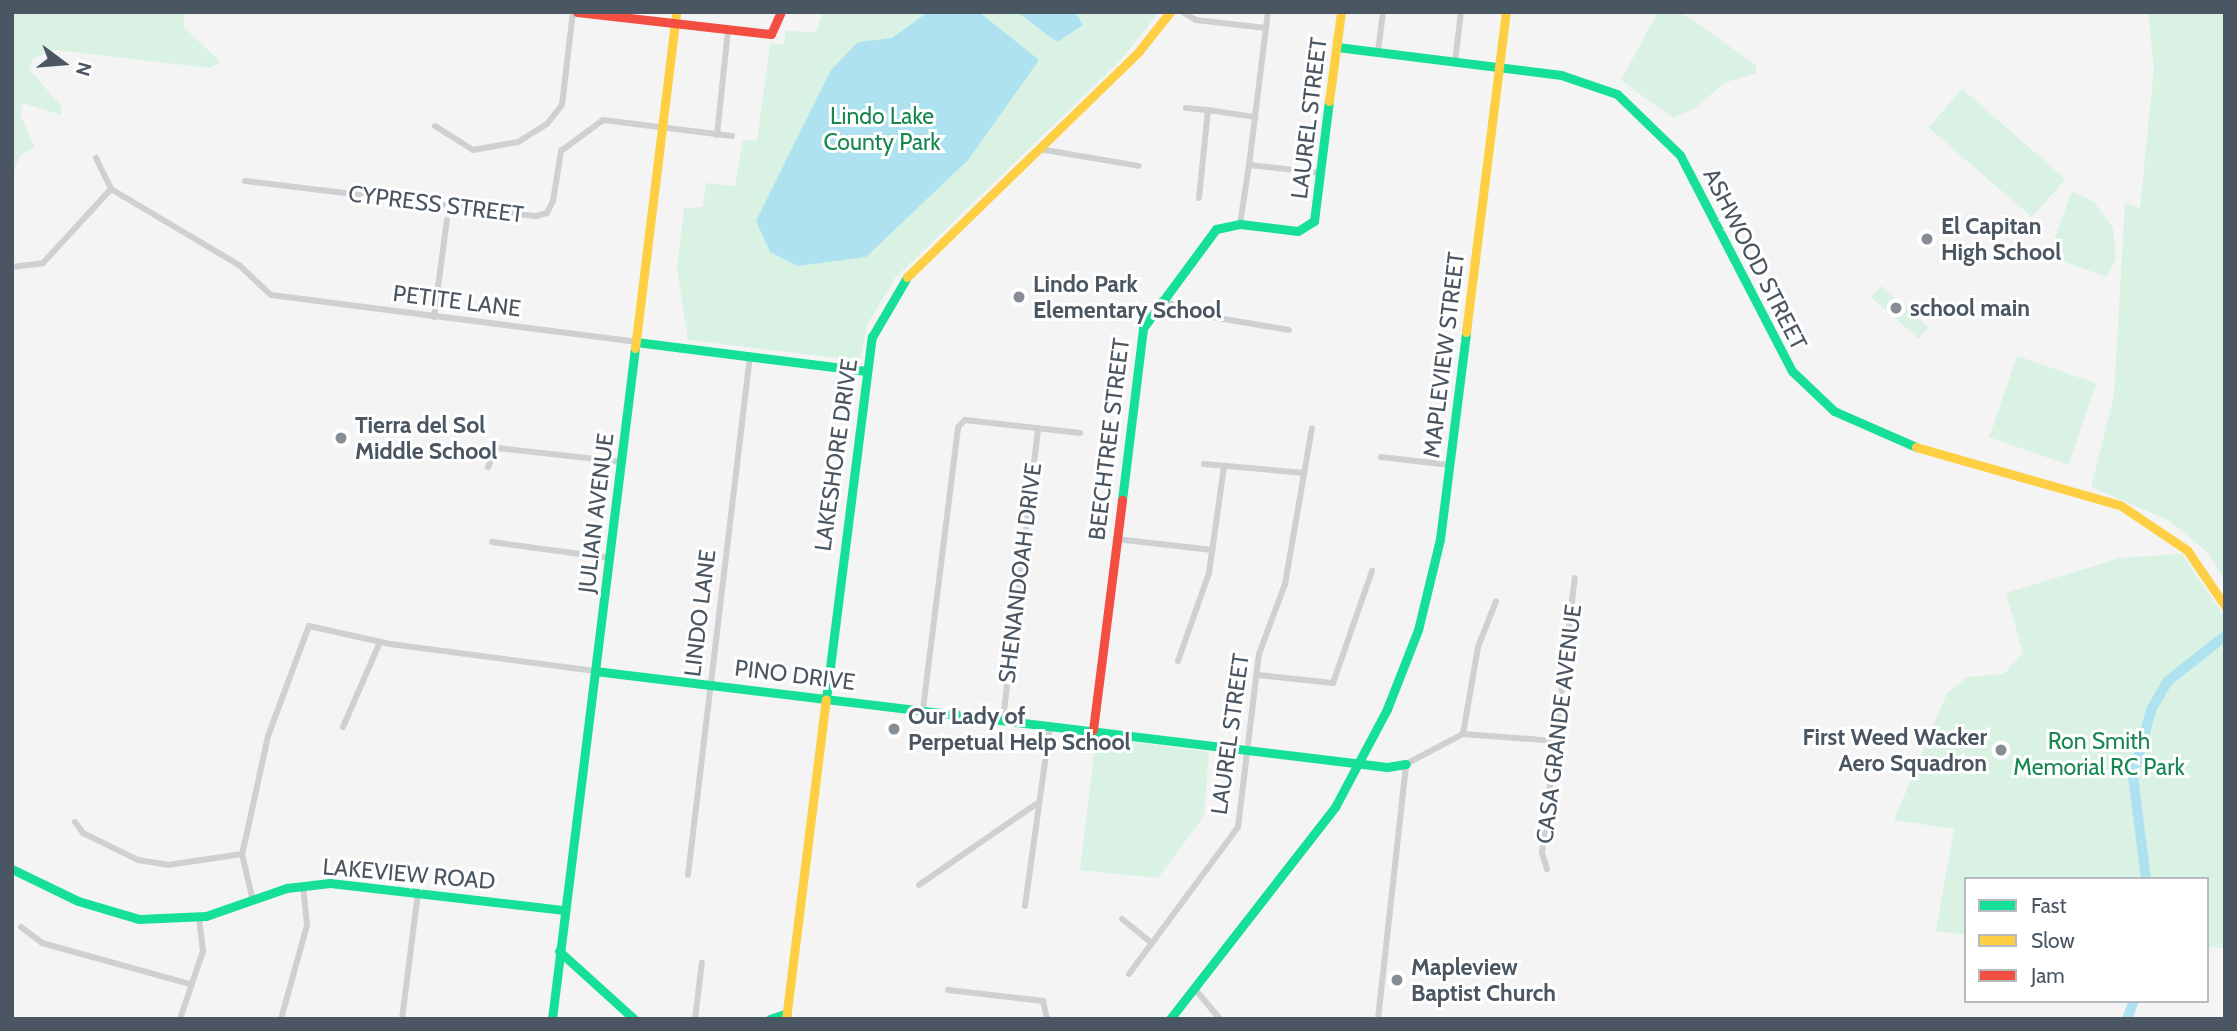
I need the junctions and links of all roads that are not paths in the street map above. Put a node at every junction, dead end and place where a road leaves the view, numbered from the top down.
1 (575, 12) edge
2 (676, 12) edge
3 (781, 12) edge
4 (1170, 12) edge
5 (1182, 12) edge
6 (1268, 12) edge
7 (1341, 12) edge
8 (1382, 12) edge
9 (1461, 12) edge
10 (1506, 12) edge
11 (675, 24) junction
12 (1266, 28) junction
13 (728, 31) junction
14 (1337, 47) junction
15 (1378, 52) junction
16 (1455, 62) junction
17 (1499, 68) junction
18 (1186, 108) dead end
19 (1208, 110) junction
20 (1255, 117) junction
21 (435, 126) dead end
22 (662, 129) junction
23 (717, 135) junction
24 (732, 136) dead end
25 (1039, 149) junction
26 (96, 158) dead end
27 (1249, 165) junction
28 (1139, 166) dead end
29 (1322, 173) junction
30 (245, 181) dead end
31 (111, 189) junction
32 (1199, 198) dead end
33 (447, 220) dead end
34 (1240, 224) junction
35 (12, 267) edge
36 (1159, 300) junction
37 (434, 317) junction
38 (1289, 330) dead end
39 (636, 342) junction
40 (750, 356) junction
41 (866, 371) junction
42 (1038, 428) junction
43 (1312, 428) dead end
44 (1080, 433) dead end
45 (1381, 457) dead end
46 (623, 462) junction
47 (1204, 464) dead end
48 (1224, 466) junction
49 (1450, 466) junction
50 (488, 467) dead end
51 (1305, 473) junction
52 (1116, 538) junction
53 (492, 542) dead end
54 (1212, 550) junction
55 (610, 558) junction
56 (1372, 571) dead end
57 (1575, 578) dead end
58 (1496, 601) dead end
59 (2225, 606) edge
60 (380, 642) junction
61 (1178, 661) dead end
62 (595, 671) junction
63 (1258, 675) junction
64 (711, 685) junction
65 (825, 698) junction
66 (923, 709) junction
67 (1003, 719) junction
68 (1050, 725) junction
69 (344, 727) dead end
70 (1093, 730) junction
71 (1463, 734) junction
72 (1556, 741) junction
73 (1248, 748) junction
74 (1360, 763) junction
75 (1406, 764) junction
76 (1036, 804) junction
77 (1242, 813) junction
78 (1251, 818) dead end
79 (75, 822) dead end
80 (242, 854) junction
81 (12, 869) edge
82 (1547, 869) dead end
83 (688, 875) dead end
84 (303, 885) junction
85 (919, 885) dead end
86 (418, 892) junction
87 (253, 901) junction
88 (1025, 906) dead end
89 (564, 910) junction
90 (199, 917) junction
91 (1122, 919) dead end
92 (21, 927) dead end
93 (1152, 943) junction
94 (559, 951) junction
95 (702, 962) dead end
96 (1129, 974) dead end
97 (190, 984) junction
98 (1194, 988) junction
99 (948, 990) dead end
100 (786, 1016) edge
101 (180, 1019) edge
102 (281, 1019) edge
103 (402, 1019) edge
104 (552, 1019) edge
105 (634, 1019) edge
106 (695, 1019) edge
107 (770, 1019) edge
108 (1047, 1019) edge
109 (1170, 1019) edge
110 (1220, 1019) edge
111 (1378, 1019) edge

1 - 11 street
1 - 21 street
2 - 11 street, JULIAN AVENUE
3 - 13 street
4 - 25 street, LAKESHORE DRIVE
5 - 12 street
6 - 12 street
7 - 14 street, LAUREL STREET
8 - 15 street
9 - 16 street
10 - 17 street, MAPLEVIEW STREET
11 - 13 street
11 - 22 street, JULIAN AVENUE
12 - 20 street
13 - 23 street
14 - 15 street, ASHWOOD STREET
14 - 29 street, LAUREL STREET
15 - 16 street, ASHWOOD STREET
16 - 17 street, ASHWOOD STREET
17 - 49 street, MAPLEVIEW STREET
17 - 59 street, ASHWOOD STREET
18 - 19 street
19 - 20 street
19 - 32 street
20 - 27 street
22 - 23 street, CYPRESS STREET
22 - 30 street, CYPRESS STREET
22 - 39 street, JULIAN AVENUE
23 - 24 street, CYPRESS STREET
25 - 28 street
25 - 41 street, LAKESHORE DRIVE
26 - 31 street
27 - 29 street
27 - 34 street
29 - 34 street, LAUREL STREET
31 - 35 street
31 - 37 street, PETITE LANE
33 - 37 street
34 - 36 street, BEECHTREE STREET
36 - 38 street
36 - 52 street, BEECHTREE STREET
37 - 39 street, PETITE LANE
39 - 40 street, PETITE LANE
39 - 46 street, JULIAN AVENUE
40 - 41 street, PETITE LANE
40 - 64 street, LINDO LANE
41 - 65 street, LAKESHORE DRIVE
42 - 44 street
42 - 66 street
42 - 67 street, SHENANDOAH DRIVE
43 - 51 street, LAUREL STREET
45 - 49 street
46 - 50 street
46 - 55 street, JULIAN AVENUE
47 - 48 street
48 - 51 street
48 - 54 street
49 - 74 street, MAPLEVIEW STREET
51 - 63 street, LAUREL STREET
52 - 54 street
52 - 70 street, BEECHTREE STREET
53 - 55 street
54 - 61 street
55 - 62 street, JULIAN AVENUE
56 - 63 street
57 - 72 street, CASA GRANDE AVENUE
58 - 71 street
60 - 62 street, PINO DRIVE
60 - 69 street
60 - 80 street, PINO DRIVE
62 - 64 street, PINO DRIVE
62 - 89 street, JULIAN AVENUE
63 - 73 street, LAUREL STREET
64 - 65 street, PINO DRIVE
64 - 83 street, LINDO LANE
65 - 66 street, PINO DRIVE
65 - 100 street, LAKESHORE DRIVE
66 - 67 street, PINO DRIVE
67 - 68 street, PINO DRIVE
68 - 70 street, PINO DRIVE
68 - 76 street
70 - 73 street, PINO DRIVE
71 - 72 street
71 - 75 street, PINO DRIVE
72 - 82 street, CASA GRANDE AVENUE
73 - 74 street, PINO DRIVE
73 - 77 street, LAUREL STREET
74 - 75 street, PINO DRIVE
74 - 98 street, MAPLEVIEW STREET
75 - 111 street
76 - 85 street
76 - 88 street
77 - 78 street
77 - 93 street, LAUREL STREET
79 - 80 street
80 - 87 street, PINO DRIVE
81 - 90 street, LAKEVIEW ROAD
84 - 86 street, LAKEVIEW ROAD
84 - 87 street, LAKEVIEW ROAD
84 - 102 street
86 - 89 street, LAKEVIEW ROAD
86 - 103 street
87 - 90 street, LAKEVIEW ROAD
89 - 94 street, JULIAN AVENUE
90 - 97 street
91 - 93 street
92 - 97 street
93 - 96 street, LAUREL STREET
94 - 104 street, JULIAN AVENUE
94 - 105 street
95 - 106 street
97 - 101 street
98 - 109 street, MAPLEVIEW STREET
98 - 110 street
99 - 108 street
100 - 107 street

